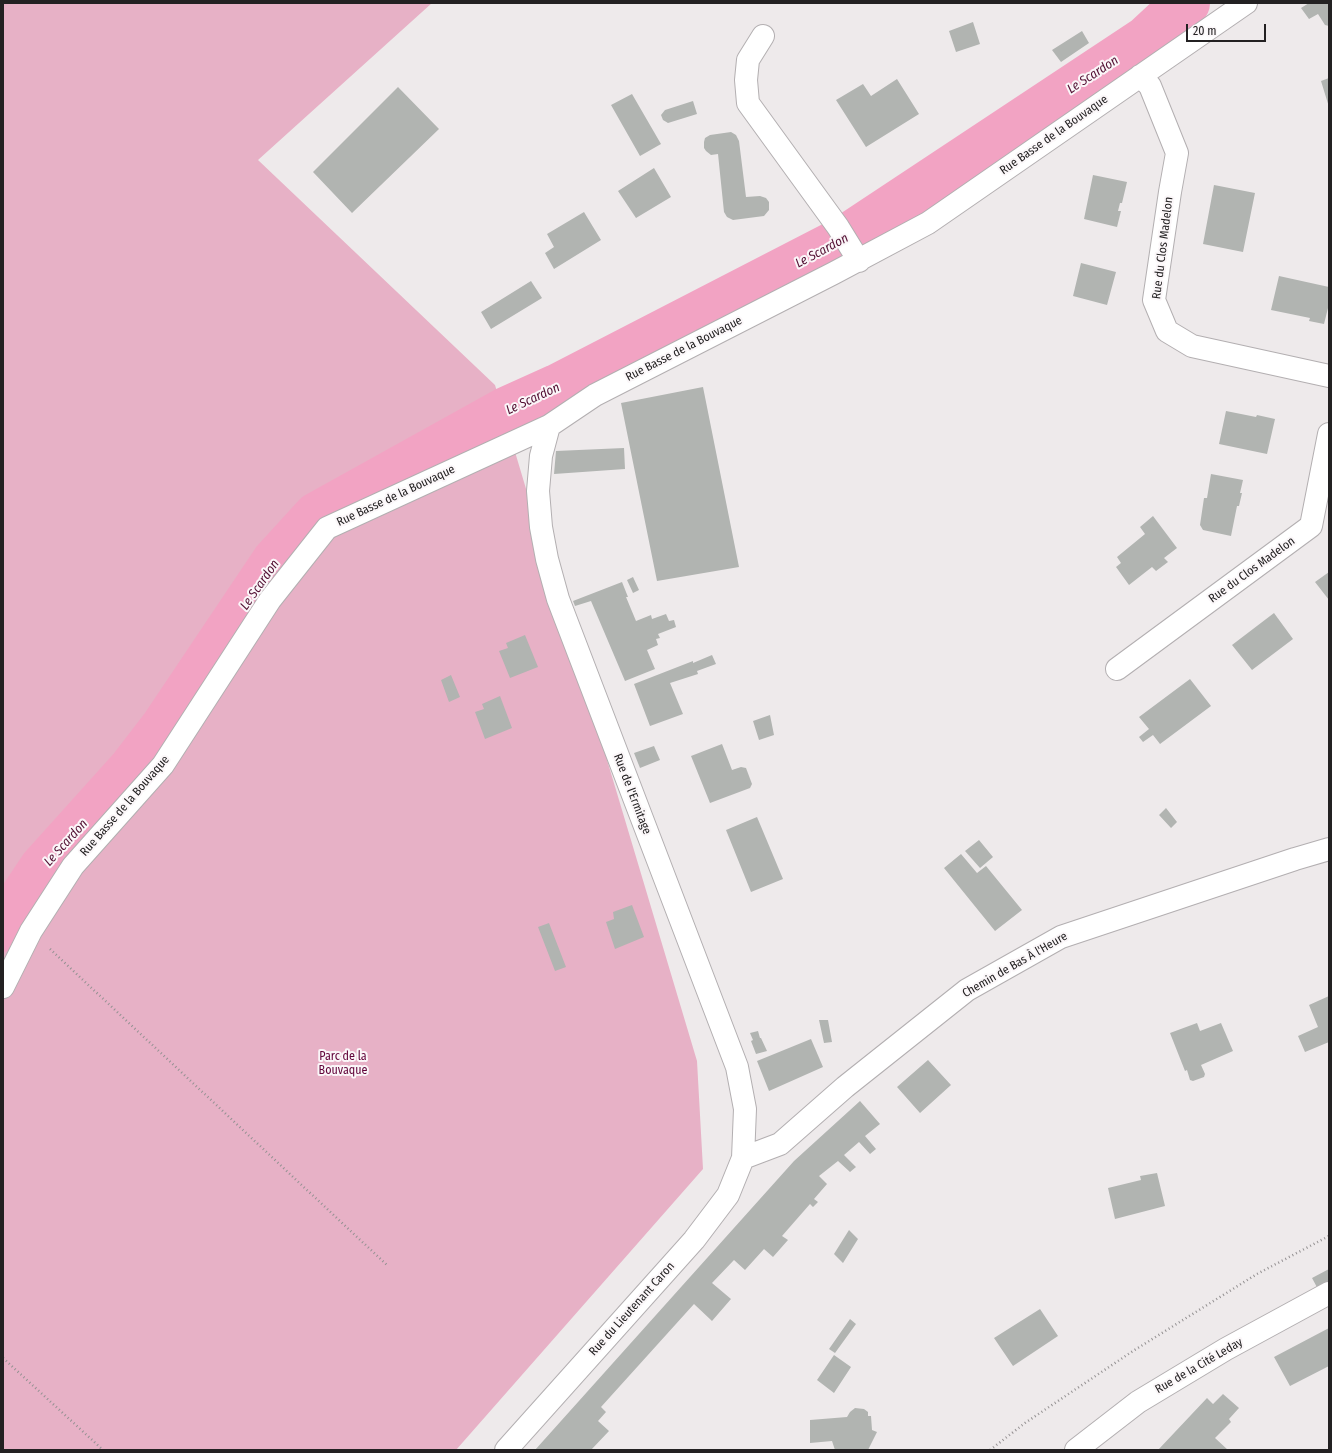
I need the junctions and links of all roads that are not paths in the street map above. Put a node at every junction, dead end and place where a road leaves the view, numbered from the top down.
1 (1246, 3) edge
2 (763, 36) dead end
3 (1140, 76) junction
4 (849, 244) junction
5 (1329, 376) edge
6 (549, 426) junction
7 (1329, 434) edge
8 (1117, 669) dead end
9 (1329, 849) edge
10 (3, 988) edge
11 (743, 1158) junction
12 (1329, 1293) edge
13 (506, 1450) edge
14 (1076, 1450) edge

1 - 3 street, Rue Basse de la Bouvaque
2 - 4 street
3 - 4 street, Rue Basse de la Bouvaque
3 - 5 street, Rue du Clos Madelon
4 - 6 street, Rue Basse de la Bouvaque
6 - 10 street, Rue Basse de la Bouvaque
6 - 11 street, Rue de l'Ermitage
7 - 8 street, Rue du Clos Madelon
9 - 11 street, Chemin de Bas À l'Heure
11 - 13 street, Rue du Lieutenant Caron
12 - 14 street, Rue de la Cité Leday

